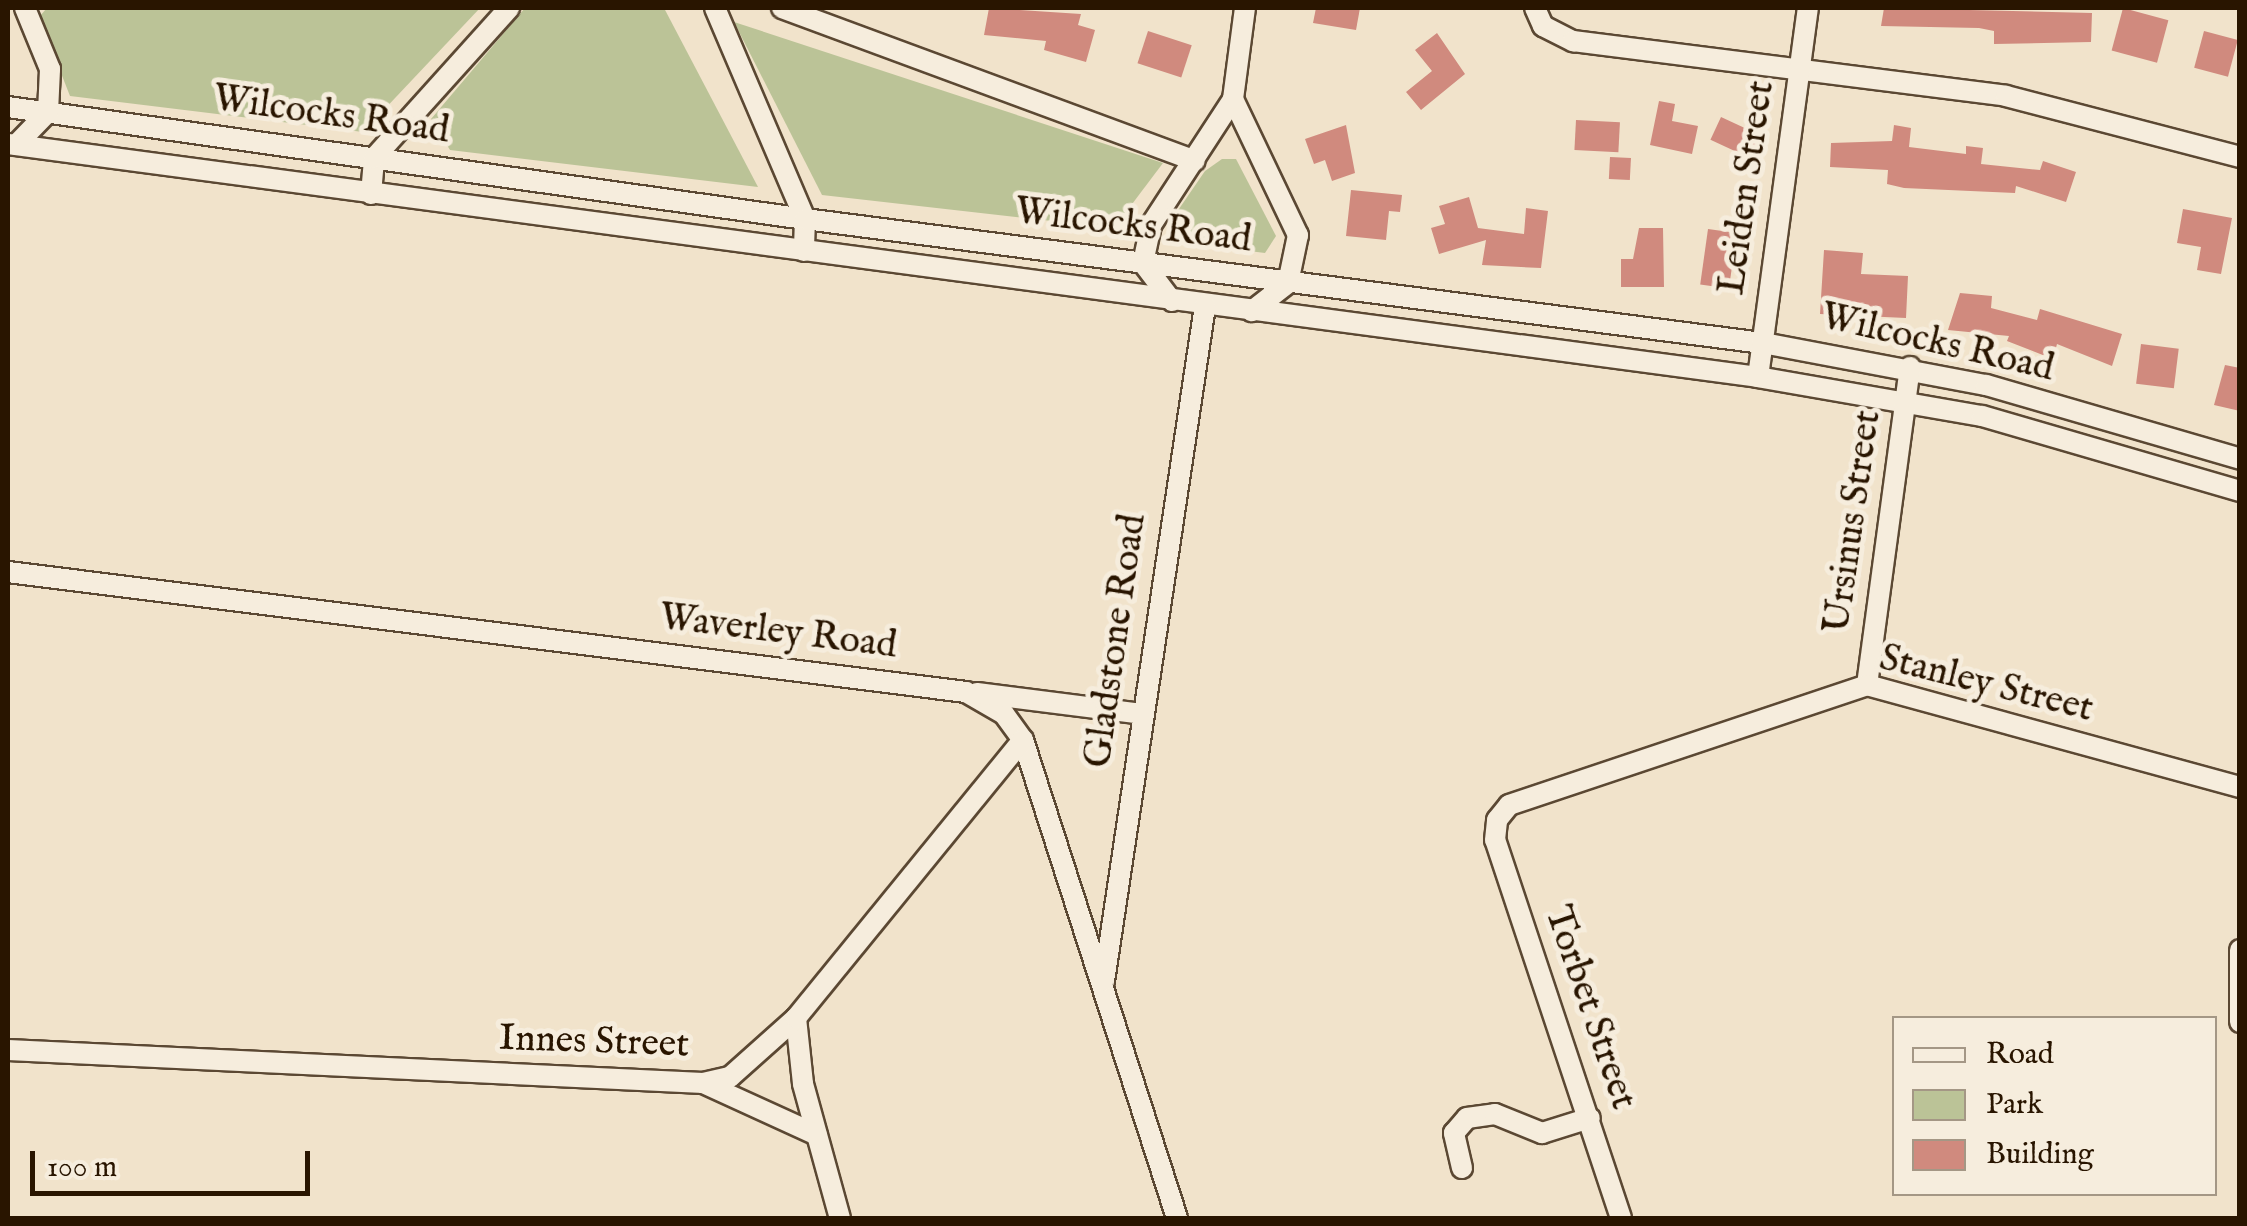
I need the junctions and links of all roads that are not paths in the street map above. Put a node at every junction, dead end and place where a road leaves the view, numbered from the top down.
1 (25, 8) edge
2 (509, 8) edge
3 (715, 8) edge
4 (782, 8) edge
5 (1245, 8) edge
6 (1536, 8) edge
7 (1808, 8) edge
8 (1799, 73) junction
9 (1233, 99) junction
10 (8, 107) edge
11 (48, 112) junction
12 (12, 144) edge
13 (2240, 156) edge
14 (374, 158) junction
15 (1196, 161) junction
16 (370, 194) junction
17 (805, 219) junction
18 (804, 251) junction
19 (1143, 264) junction
20 (1288, 282) junction
21 (1172, 302) junction
22 (1206, 306) junction
23 (1252, 311) junction
24 (1555, 318) junction
25 (1763, 342) junction
26 (1553, 349) junction
27 (1910, 367) junction
28 (1758, 378) junction
29 (1905, 403) junction
30 (2240, 459) edge
31 (2240, 491) edge
32 (8, 572) edge
33 (1867, 685) junction
34 (966, 692) junction
35 (1144, 714) junction
36 (1023, 740) junction
37 (2240, 787) edge
38 (1497, 820) joint
39 (2240, 950) edge
40 (1103, 987) junction
41 (796, 1018) junction
42 (2240, 1022) edge
43 (8, 1050) edge
44 (703, 1084) junction
45 (1590, 1118) junction
46 (817, 1136) junction
47 (1462, 1168) dead end
48 (840, 1218) edge
49 (1177, 1218) edge
50 (1621, 1218) edge

1 - 11 street
2 - 14 street
3 - 17 street
4 - 15 street
5 - 9 street
6 - 8 street
7 - 8 street, Leiden Street
8 - 13 street
8 - 25 street, Leiden Street
9 - 15 street
9 - 20 street
10 - 11 street, Wilcocks Road
11 - 12 street
11 - 14 street, Wilcocks Road
12 - 16 street, Wilcocks Road
14 - 16 street
14 - 17 street, Wilcocks Road
15 - 19 street
16 - 18 street, Wilcocks Road
17 - 18 street
17 - 19 street, Wilcocks Road
18 - 21 street, Wilcocks Road
19 - 20 street, Wilcocks Road
19 - 21 street
20 - 23 street
20 - 24 street, Wilcocks Road
21 - 22 street, Wilcocks Road
22 - 23 street, Wilcocks Road
22 - 35 street, Gladstone Road
23 - 26 street, Wilcocks Road
24 - 25 street, Wilcocks Road
24 - 26 street
25 - 27 street, Wilcocks Road
25 - 28 street, Leiden Street
26 - 28 street, Wilcocks Road
27 - 29 street, Ursinus Street
27 - 30 street, Wilcocks Road
28 - 29 street, Wilcocks Road
29 - 31 street, Wilcocks Road
29 - 33 street, Ursinus Street
32 - 34 street, Waverley Road
33 - 37 street, Stanley Street
33 - 38 street, Stanley Street
34 - 35 street
34 - 36 street, Waverley Road
35 - 40 street, Gladstone Road
36 - 40 street, Waverley Road
36 - 41 street, Innes Street
38 - 45 street, Torbet Street
39 - 42 street
40 - 49 street, Waverley Road
41 - 44 street, Innes Street
41 - 46 street
43 - 44 street, Innes Street
44 - 46 street
45 - 47 street
45 - 50 street, Torbet Street
46 - 48 street

